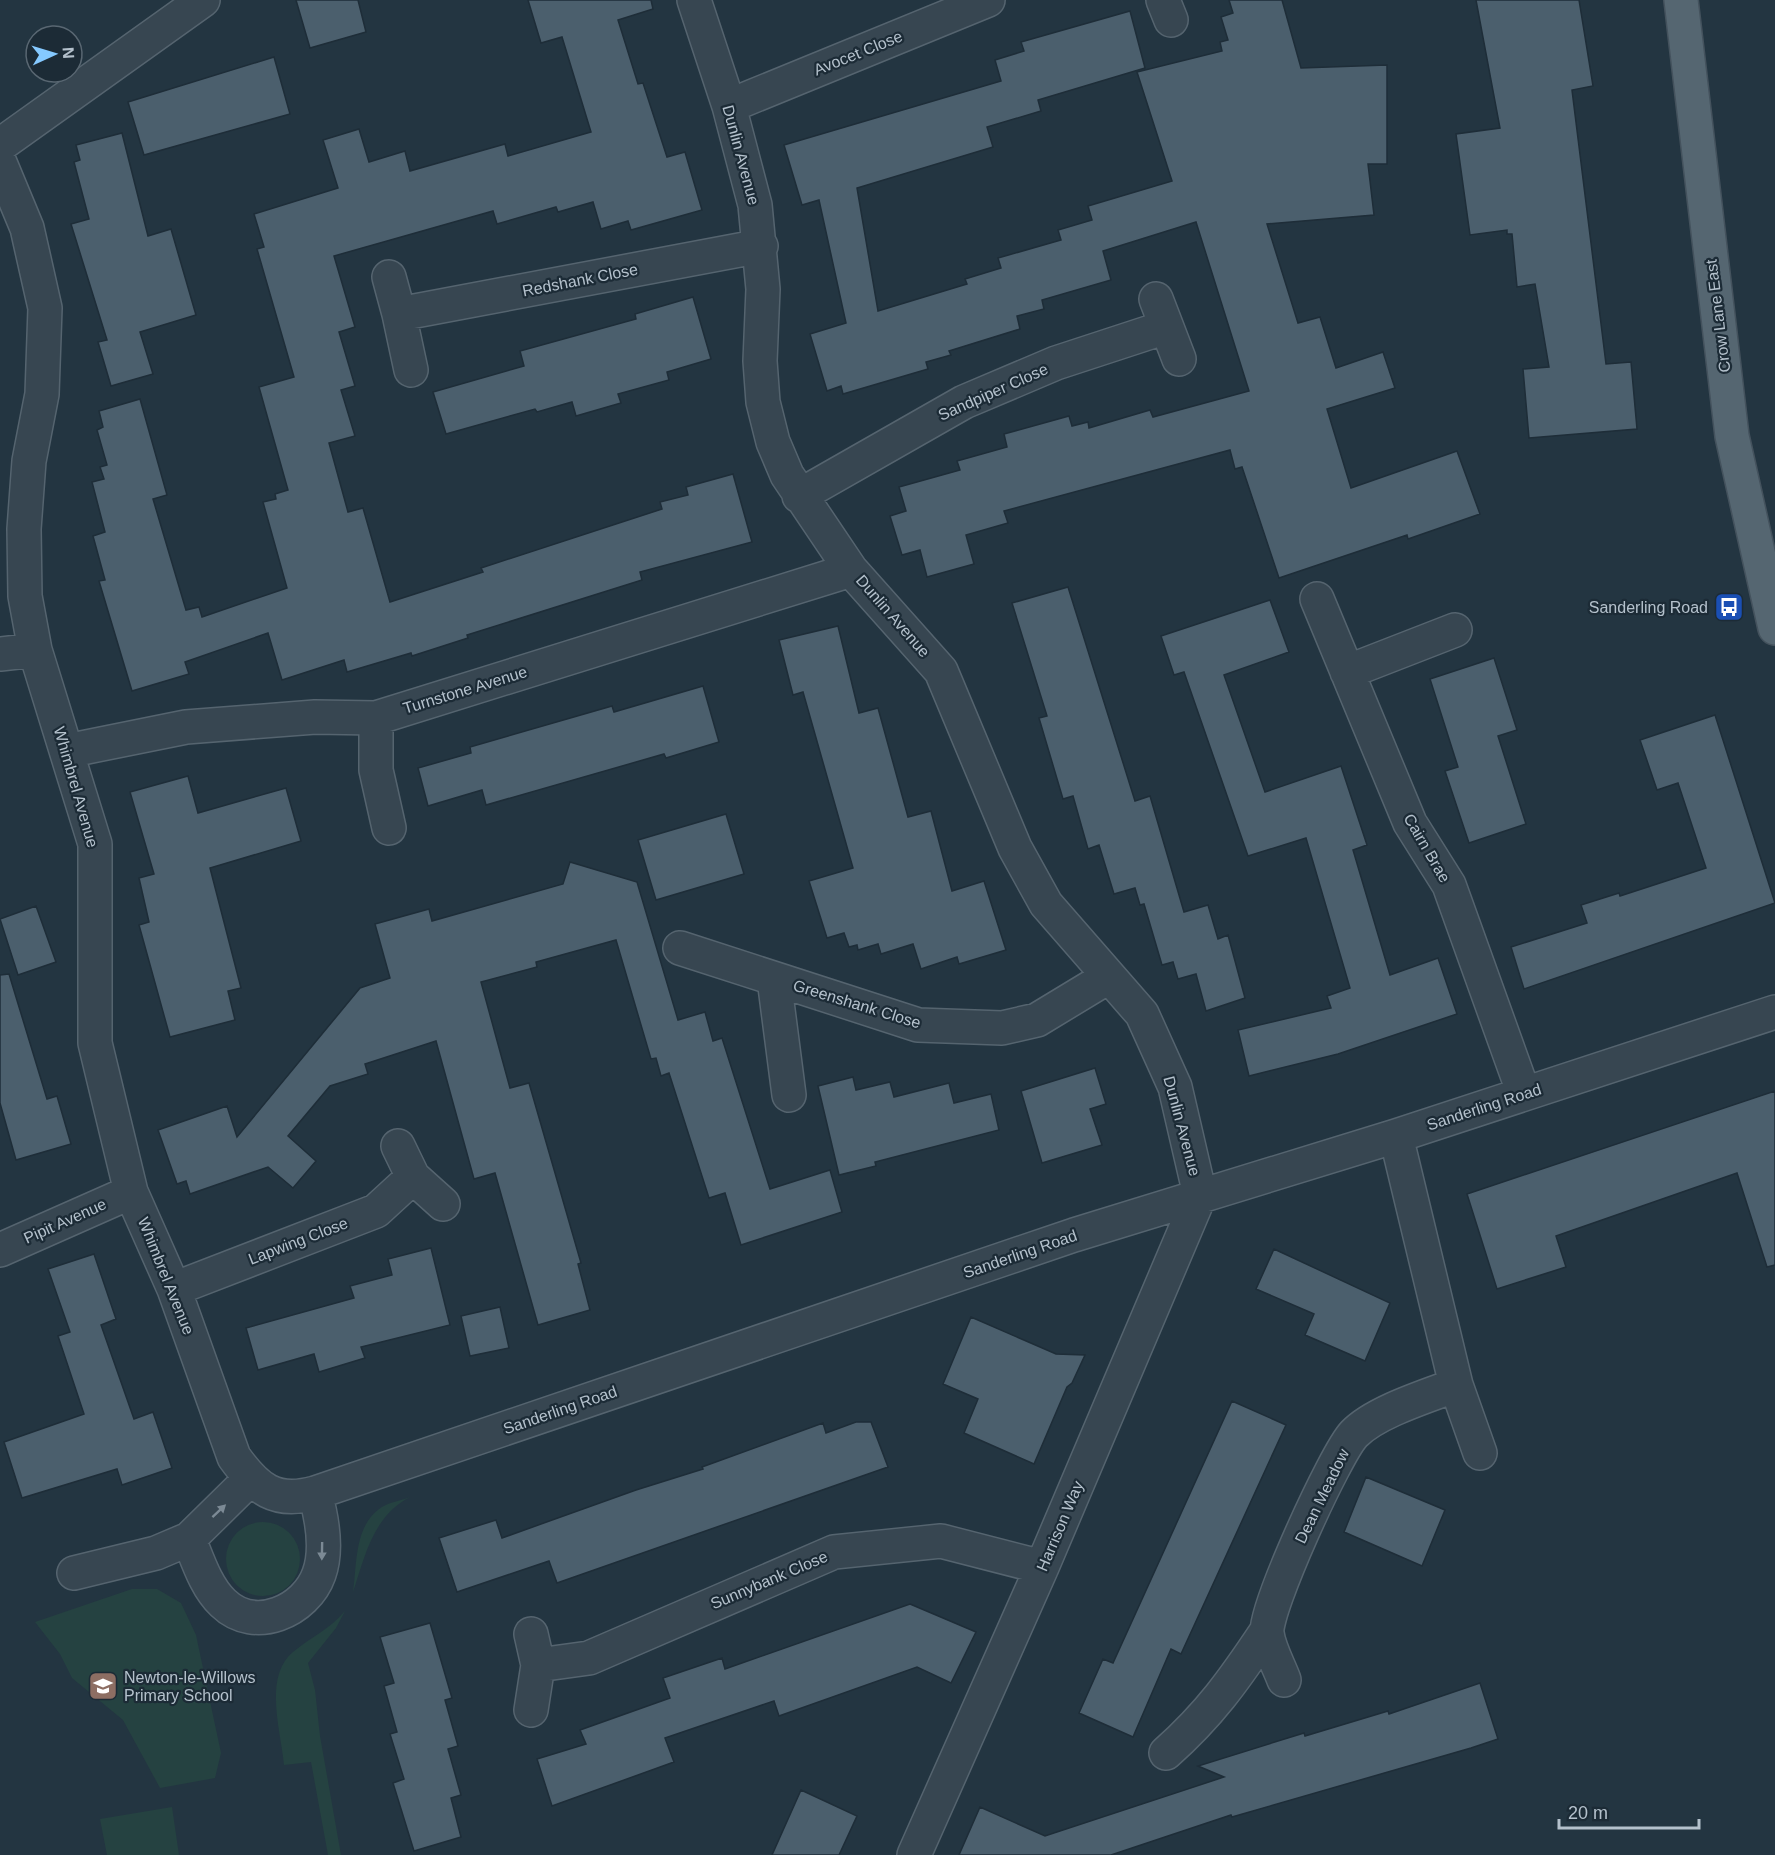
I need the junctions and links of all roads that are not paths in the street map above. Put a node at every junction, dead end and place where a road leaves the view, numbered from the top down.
1 (203, 0) edge
2 (694, 0) edge
3 (988, 0) edge
4 (1681, 0) edge
5 (729, 106) junction
6 (0, 146) edge
7 (0, 163) edge
8 (761, 246) junction
9 (390, 277) dead end
10 (399, 314) junction
11 (1179, 359) dead end
12 (411, 370) dead end
13 (799, 496) junction
14 (851, 570) junction
15 (1317, 599) dead end
16 (1775, 628) edge
17 (1455, 630) dead end
18 (36, 650) junction
19 (0, 654) edge
20 (1347, 672) junction
21 (376, 718) junction
22 (67, 751) junction
23 (389, 828) dead end
24 (681, 948) dead end
25 (1108, 977) junction
26 (774, 979) junction
27 (1775, 1012) edge
28 (1524, 1094) junction
29 (789, 1095) dead end
30 (1396, 1136) junction
31 (398, 1146) dead end
32 (413, 1177) junction
33 (131, 1192) junction
34 (1200, 1195) junction
35 (443, 1204) dead end
36 (0, 1251) edge
37 (174, 1289) junction
38 (1456, 1385) junction
39 (1480, 1453) dead end
40 (260, 1486) junction
41 (315, 1493) junction
42 (189, 1539) junction
43 (1042, 1567) junction
44 (74, 1573) dead end
45 (1266, 1632) junction
46 (1284, 1680) dead end
47 (531, 1710) dead end
48 (1166, 1753) dead end
49 (914, 1855) edge

1 - 6 street
2 - 5 street, Dunlin Avenue
3 - 5 street, Avocet Close
4 - 16 main road, Crow Lane East
5 - 8 street, Dunlin Avenue
7 - 18 street, Whimbrel Avenue
8 - 10 street, Redshank Close
8 - 13 street, Dunlin Avenue
9 - 10 street
10 - 12 street
11 - 13 street, Sandpiper Close
13 - 14 street, Dunlin Avenue
14 - 21 street, Turnstone Avenue
14 - 25 street, Dunlin Avenue
15 - 20 street, Cairn Brae
17 - 20 street
18 - 19 street
18 - 22 street, Whimbrel Avenue
20 - 28 street, Cairn Brae
21 - 22 street, Turnstone Avenue
21 - 23 street
22 - 33 street, Whimbrel Avenue
24 - 26 street, Greenshank Close
25 - 26 street, Greenshank Close
25 - 34 street, Dunlin Avenue
26 - 29 street, Greenshank Close
27 - 28 street, Sanderling Road
28 - 30 street, Sanderling Road
30 - 34 street, Sanderling Road
30 - 38 street
31 - 32 street
32 - 35 street
32 - 37 street, Lapwing Close
33 - 36 street, Pipit Avenue
33 - 37 street, Whimbrel Avenue
34 - 41 street, Sanderling Road
34 - 43 street, Harrison Way
37 - 40 street, Whimbrel Avenue
38 - 39 street
38 - 45 street, Dean Meadow
40 - 41 street, Sanderling Road
42 -> 40 street
41 -> 42 street
42 - 44 street
43 - 47 street, Sunnybank Close
43 - 49 street, Harrison Way
45 - 46 street
45 - 48 street, Dean Meadow

